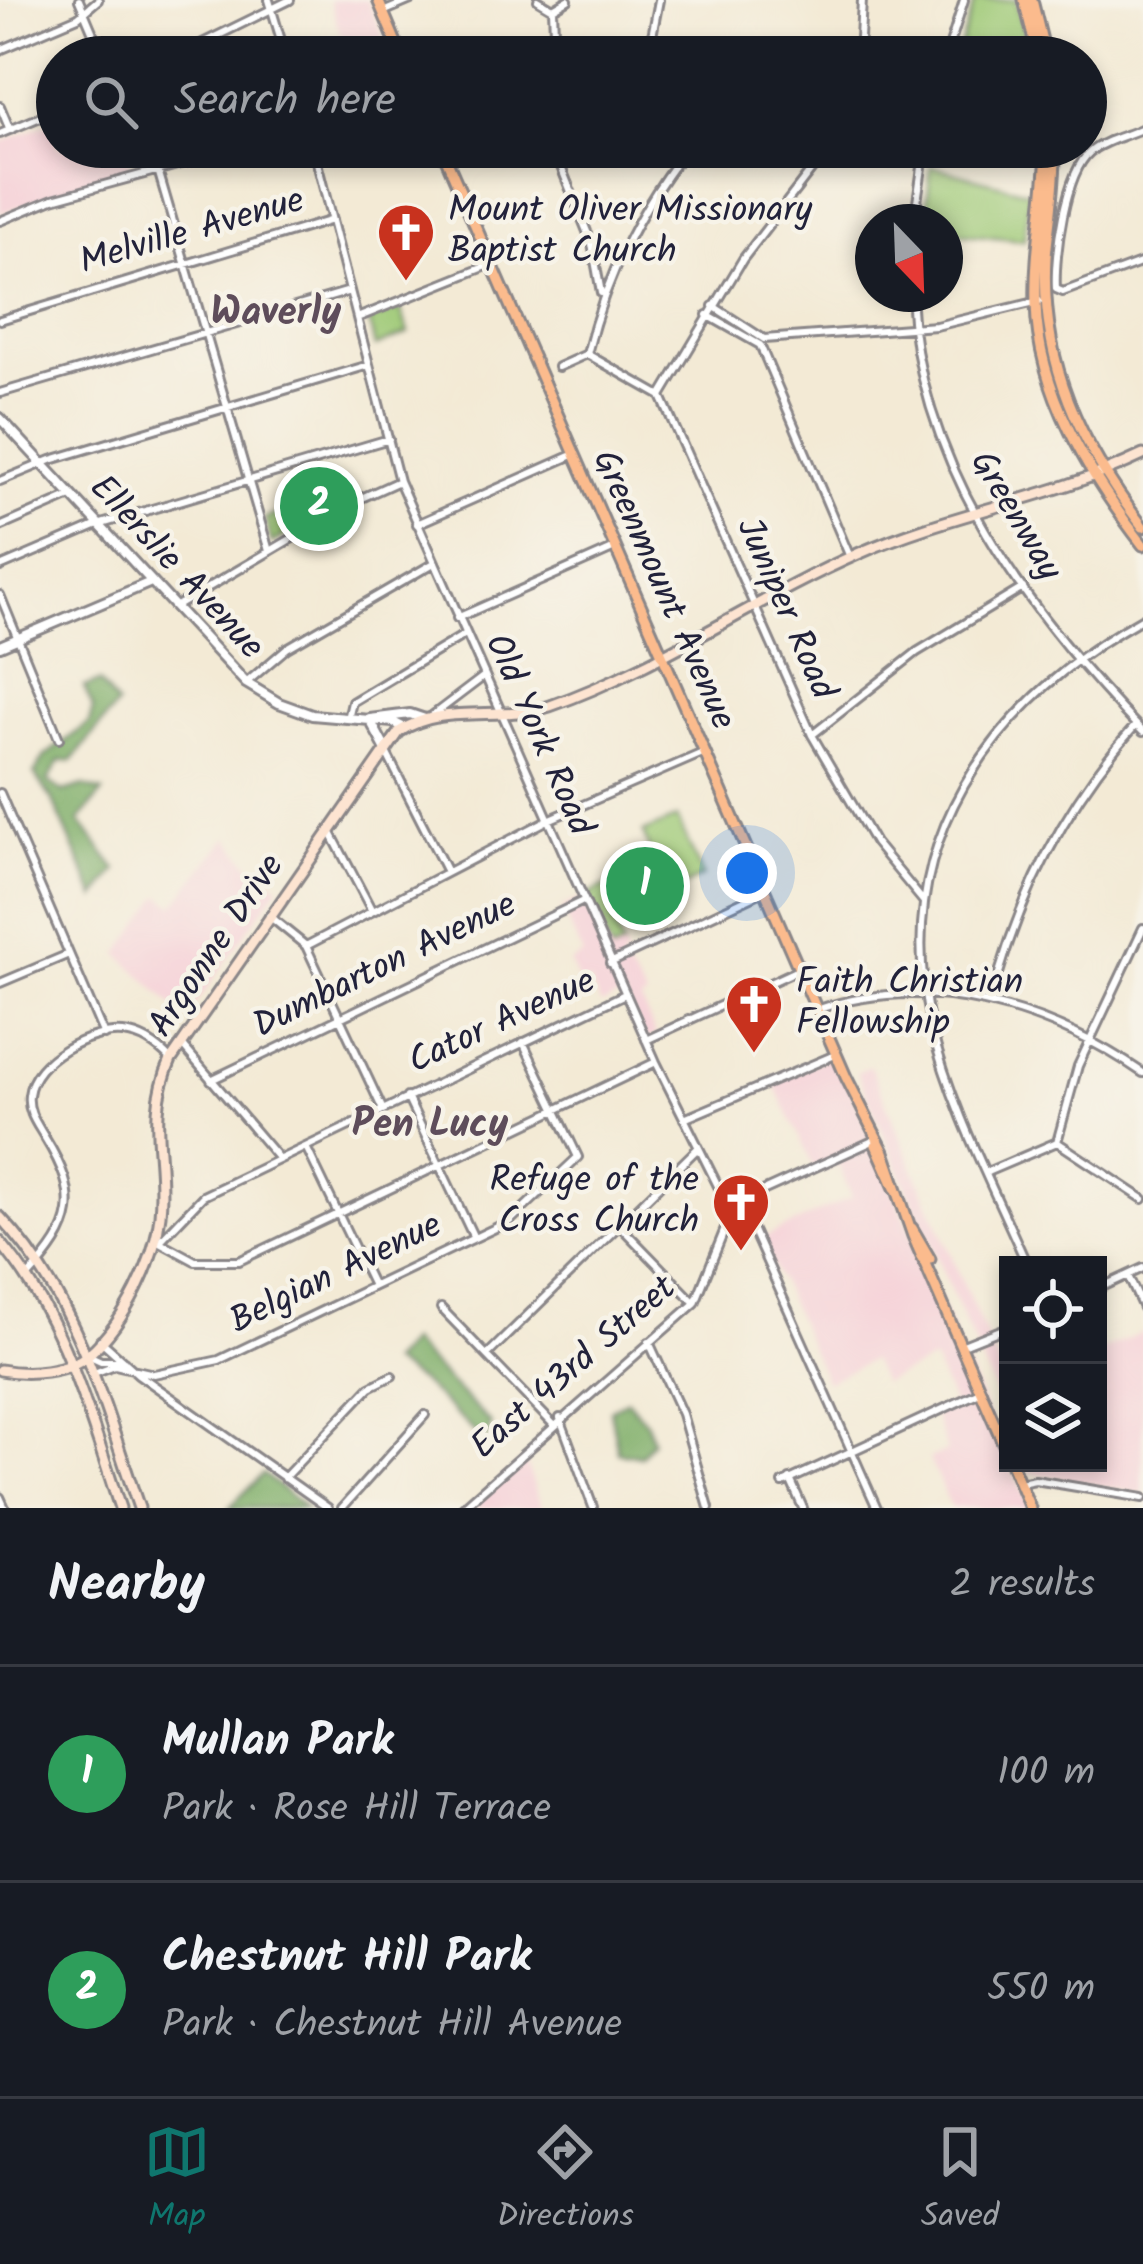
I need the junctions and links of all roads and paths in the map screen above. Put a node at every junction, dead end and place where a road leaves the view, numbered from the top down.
1 (79, 0) edge
2 (98, 0) edge
3 (290, 0) edge
4 (378, 0) edge
5 (411, 0) edge
6 (538, 0) edge
7 (568, 0) edge
8 (658, 0) edge
9 (862, 0) edge
10 (964, 0) edge
11 (1028, 0) edge
12 (270, 4) edge
13 (553, 9) junction
14 (84, 12) junction
15 (383, 12) junction
16 (94, 36) edge
17 (212, 36) edge
18 (280, 36) edge
19 (393, 36) edge
20 (554, 36) edge
21 (652, 36) edge
22 (860, 36) edge
23 (953, 36) edge
24 (1037, 36) edge
25 (0, 50) edge
26 (0, 106) edge
27 (36, 119) edge
28 (1143, 128) edge
29 (10, 130) junction
30 (0, 134) edge
31 (1107, 143) edge
32 (165, 168) edge
33 (318, 168) edge
34 (450, 168) edge
35 (562, 168) edge
36 (674, 168) edge
37 (812, 168) edge
38 (922, 168) edge
39 (1050, 168) edge
40 (1080, 168) edge
41 (158, 170) junction
42 (917, 204) edge
43 (332, 220) junction
44 (0, 221) edge
45 (1143, 262) edge
46 (184, 263) junction
47 (492, 264) junction
48 (350, 291) junction
49 (602, 296) junction
50 (1041, 301) junction
51 (713, 305) junction
52 (913, 312) edge
53 (707, 315) junction
54 (357, 318) junction
55 (0, 320) edge
56 (914, 328) junction
57 (206, 333) junction
58 (762, 342) junction
59 (587, 355) junction
60 (370, 365) junction
61 (558, 367) dead end
62 (0, 393) edge
63 (661, 396) junction
64 (228, 407) junction
65 (0, 418) edge
66 (388, 440) junction
67 (575, 454) junction
68 (1143, 455) edge
69 (41, 464) junction
70 (1100, 475) junction
71 (248, 480) junction
72 (399, 481) junction
73 (0, 482) edge
74 (71, 496) junction
75 (976, 515) junction
76 (417, 524) junction
77 (98, 525) junction
78 (0, 526) edge
79 (1143, 527) edge
80 (1143, 545) edge
81 (615, 548) junction
82 (269, 551) junction
83 (850, 557) junction
84 (434, 563) junction
85 (0, 567) edge
86 (151, 582) junction
87 (1023, 587) junction
88 (0, 595) edge
89 (175, 608) junction
90 (754, 611) junction
91 (457, 618) junction
92 (1143, 618) edge
93 (464, 635) junction
94 (18, 638) junction
95 (0, 646) edge
96 (662, 656) junction
97 (1078, 658) junction
98 (484, 677) junction
99 (246, 683) junction
100 (500, 714) junction
101 (427, 718) junction
102 (348, 719) junction
103 (369, 719) junction
104 (1136, 725) junction
105 (405, 728) junction
106 (1143, 732) edge
107 (812, 735) junction
108 (59, 739) dead end
109 (385, 748) junction
110 (705, 752) junction
111 (0, 793) edge
112 (546, 821) junction
113 (329, 830) junction
114 (447, 872) junction
115 (764, 891) junction
116 (582, 901) junction
117 (924, 903) junction
118 (372, 911) junction
119 (268, 916) junction
120 (1143, 928) edge
121 (306, 946) junction
122 (69, 954) junction
123 (610, 963) junction
124 (800, 969) junction
125 (0, 982) edge
126 (625, 994) junction
127 (925, 995) junction
128 (992, 1003) junction
129 (816, 1010) junction
130 (340, 1018) junction
131 (104, 1035) junction
132 (1089, 1039) junction
133 (646, 1040) junction
134 (523, 1042) junction
135 (180, 1043) junction
136 (836, 1054) junction
137 (171, 1060) junction
138 (656, 1062) junction
139 (1143, 1073) edge
140 (211, 1080) junction
141 (407, 1097) junction
142 (383, 1110) junction
143 (556, 1111) junction
144 (684, 1119) junction
145 (875, 1140) junction
146 (1057, 1142) junction
147 (306, 1147) junction
148 (698, 1148) junction
149 (279, 1159) junction
150 (440, 1167) junction
151 (987, 1172) junction
152 (1143, 1199) edge
153 (735, 1208) junction
154 (338, 1214) junction
155 (0, 1216) edge
156 (620, 1226) junction
157 (474, 1238) junction
158 (156, 1240) junction
159 (0, 1242) edge
160 (1023, 1256) edge
161 (40, 1264) junction
162 (1143, 1268) edge
163 (1128, 1276) junction
164 (28, 1277) junction
165 (1107, 1285) edge
166 (373, 1286) junction
167 (695, 1303) junction
168 (441, 1308) dead end
169 (1143, 1308) edge
170 (68, 1311) junction
171 (999, 1331) edge
172 (100, 1340) junction
173 (649, 1342) junction
174 (963, 1345) junction
175 (88, 1355) junction
176 (487, 1355) junction
177 (70, 1363) junction
178 (127, 1363) junction
179 (0, 1370) edge
180 (94, 1372) junction
181 (138, 1374) junction
182 (392, 1376) dead end
183 (982, 1391) junction
184 (425, 1415) dead end
185 (557, 1421) junction
186 (999, 1432) edge
187 (852, 1452) junction
188 (1015, 1472) edge
189 (284, 1478) junction
190 (1020, 1484) junction
191 (0, 1497) edge
192 (1138, 1498) edge
193 (5, 1508) edge
194 (120, 1508) edge
195 (139, 1508) edge
196 (328, 1508) edge
197 (342, 1508) edge
198 (462, 1508) edge
199 (593, 1508) edge
200 (709, 1508) edge
201 (803, 1508) edge
202 (878, 1508) edge
203 (1030, 1508) edge
204 (1135, 1508) edge

1 - 14 street
2 - 14 street
3 - 12 street
4 - 15 main road
5 - 15 street
6 - 13 street
7 - 13 street
8 - 21 street
9 - 22 street
10 - 23 street
11 - 24 main road
12 - 17 street
12 - 18 street
13 - 20 street
14 - 16 street
14 - 25 street
15 - 19 main road
26 - 29 street
27 - 29 street
28 - 31 street
29 - 30 street
32 - 41 street
33 - 43 street, Old York Road
34 - 47 main road, Greenmount Avenue
35 - 49 street
36 - 49 street
37 - 51 street
38 - 42 street
39 - 50 main road
40 - 45 street
41 - 44 street
41 - 46 street
43 - 46 street, Melville Avenue
43 - 48 street, Old York Road
46 - 55 street, Melville Avenue
46 - 57 street
47 - 54 street
47 - 67 main road, Greenmount Avenue
48 - 54 street, Old York Road
48 - 57 street
49 - 59 street
50 - 56 street
50 - 70 main road
51 - 53 street
51 - 58 street
52 - 56 street, Greenway
53 - 58 street
53 - 63 street
54 - 60 street, Old York Road
56 - 58 street
56 - 75 street, Greenway
57 - 62 street
57 - 64 street
58 - 83 street
59 - 61 street
59 - 63 street
60 - 64 street
60 - 66 street, Old York Road
63 - 90 street, Juniper Road
64 - 69 street
64 - 71 street
65 - 69 street, Ellerslie Avenue
66 - 71 street
66 - 72 street, Old York Road
67 - 76 street
67 - 81 main road, Greenmount Avenue
68 - 70 main road
69 - 73 street
69 - 74 street, Ellerslie Avenue
70 - 75 main road
70 - 79 main road
70 - 80 main road
71 - 77 street
71 - 82 street
72 - 76 street, Old York Road
72 - 82 street
74 - 77 street, Ellerslie Avenue
74 - 78 street
75 - 83 main road
75 - 87 street, Greenway
76 - 84 street, Old York Road
77 - 85 street
77 - 86 street, Ellerslie Avenue
81 - 91 street
81 - 96 main road, Greenmount Avenue
82 - 89 street
83 - 90 main road
84 - 91 street, Old York Road
84 - 99 street
86 - 89 street, Ellerslie Avenue
86 - 94 street
87 - 97 street, Greenway
87 - 107 street
88 - 94 street
89 - 99 street, Ellerslie Avenue
90 - 96 main road
90 - 107 street, Juniper Road
91 - 93 street, Old York Road
92 - 97 street
93 - 98 street, Old York Road
93 - 102 street
94 - 95 street
94 - 108 street
96 - 100 main road
96 - 110 main road, Greenmount Avenue
97 - 104 street, Greenway
97 - 117 street
98 - 100 street, Old York Road
98 - 101 street
99 - 102 street, Ellerslie Avenue
100 - 101 main road
100 - 112 street, Old York Road
101 - 103 street
101 - 105 main road, Argonne Drive
102 - 103 street, Ellerslie Avenue
103 - 105 street, Ellerslie Avenue
103 - 109 street
104 - 106 street, Greenway
104 - 128 street
105 - 109 main road, Argonne Drive
107 - 117 street, Juniper Road
109 - 113 main road, Argonne Drive
109 - 114 street
110 - 112 street
110 - 115 main road, Greenmount Avenue
111 - 122 street
112 - 114 street
112 - 116 street, Old York Road
113 - 118 street
113 - 119 main road, Argonne Drive
114 - 118 street
115 - 123 street
115 - 124 main road, Greenmount Avenue
116 - 123 street, Old York Road
116 - 130 street, Dumbarton Avenue
117 - 127 street
118 - 121 street
119 - 121 street
119 - 135 main road, Argonne Drive
120 - 132 street
121 - 130 street
122 - 125 street
122 - 131 street
123 - 126 street, Old York Road
124 - 129 main road, Greenmount Avenue
124 - 133 street
126 - 133 street, Old York Road
126 - 134 street, Cator Avenue
127 - 128 street
127 - 129 street
127 - 151 street
128 - 132 street
129 - 136 main road, Greenmount Avenue
130 - 140 street, Dumbarton Avenue
130 - 142 street
131 - 137 street
131 - 161 street
132 - 139 street
132 - 146 street
133 - 138 street, Old York Road
134 - 141 street, Cator Avenue
134 - 143 street
135 - 137 main road, Argonne Drive
135 - 140 street
136 - 144 street
136 - 145 main road, Greenmount Avenue
137 - 158 main road, Argonne Drive
138 - 143 street
138 - 144 street, Old York Road
140 - 149 street
141 - 142 street, Cator Avenue
141 - 150 street
142 - 147 street, Cator Avenue
143 - 150 street
143 - 157 street, Belgian Avenue
144 - 148 street, Old York Road
145 - 153 street
145 - 174 main road, Greenmount Avenue
146 - 151 street
146 - 152 street
147 - 149 street, Cator Avenue
147 - 154 street
148 - 153 street, Old York Road
148 - 156 street
149 - 158 street, Cator Avenue
150 - 154 street
150 - 157 street
151 - 160 street
153 - 167 street, East 43rd Street
153 - 187 street, Old York Road
154 - 158 street
154 - 166 street
155 - 161 main road
156 - 167 street
156 - 176 street
157 - 166 street, Belgian Avenue
158 - 172 main road, Argonne Drive
159 - 164 main road
161 - 164 street
161 - 170 main road
162 - 163 street
163 - 165 street
163 - 169 street
164 - 177 main road
166 - 181 street, Belgian Avenue
167 - 173 street, East 43rd Street
168 - 176 street
170 - 172 main road
170 - 175 main road
171 - 174 street
172 - 175 main road, Argonne Drive
172 - 178 street
173 - 185 street, East 43rd Street
173 - 200 street
174 - 183 main road, Greenmount Avenue
175 - 177 main road, Argonne Drive
175 - 178 street
175 - 180 main road
176 - 185 street
177 - 179 main road, Argonne Drive
177 - 180 main road
177 - 194 main road
178 - 181 street
180 - 181 street, Belgian Avenue
180 - 195 main road
181 - 189 street
182 - 189 street
183 - 186 main road, Greenmount Avenue
183 - 187 street
184 - 197 street
185 - 198 street, East 43rd Street
185 - 199 street
187 - 201 street
187 - 202 street, Old York Road
188 - 190 main road
189 - 196 street
190 - 192 street
190 - 203 main road
191 - 193 street
192 - 204 street

